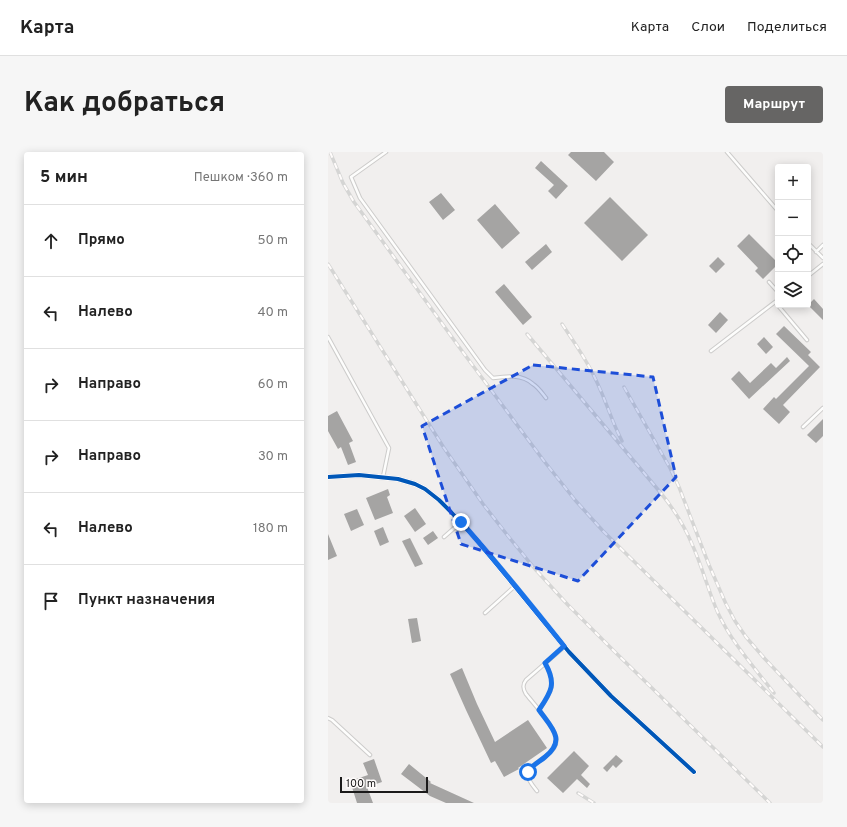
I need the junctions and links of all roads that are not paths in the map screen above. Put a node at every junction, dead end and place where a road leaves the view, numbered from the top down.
1 (386, 152) edge
2 (727, 152) edge
3 (775, 208) edge
4 (823, 245) edge
5 (811, 246) edge
6 (816, 252) junction
7 (823, 258) edge
8 (823, 264) edge
9 (811, 274) edge
10 (769, 282) dead end
11 (775, 289) edge
12 (775, 302) edge
13 (780, 308) edge
14 (328, 337) edge
15 (807, 340) dead end
16 (711, 351) dead end
17 (546, 398) dead end
18 (823, 408) edge
19 (803, 427) dead end
20 (328, 477) edge
21 (382, 477) junction
22 (461, 522) junction
23 (444, 537) dead end
24 (516, 586) junction
25 (486, 613) dead end
26 (564, 646) junction
27 (545, 663) junction
28 (539, 710) junction
29 (328, 718) edge
30 (370, 755) dead end
31 (694, 772) dead end
32 (537, 791) dead end

1 - 17 lane
2 - 3 lane
4 - 6 lane
5 - 6 lane
6 - 7 lane
8 - 9 lane
10 - 11 lane
12 - 16 lane
13 - 15 lane
14 - 21 lane
18 - 19 lane
20 - 21 street
21 - 22 street
22 - 23 lane
22 - 24 street
24 - 25 lane
24 - 26 street
26 - 27 lane
26 - 31 street
27 - 28 lane
27 - 28 lane
28 - 32 lane
29 - 30 lane

